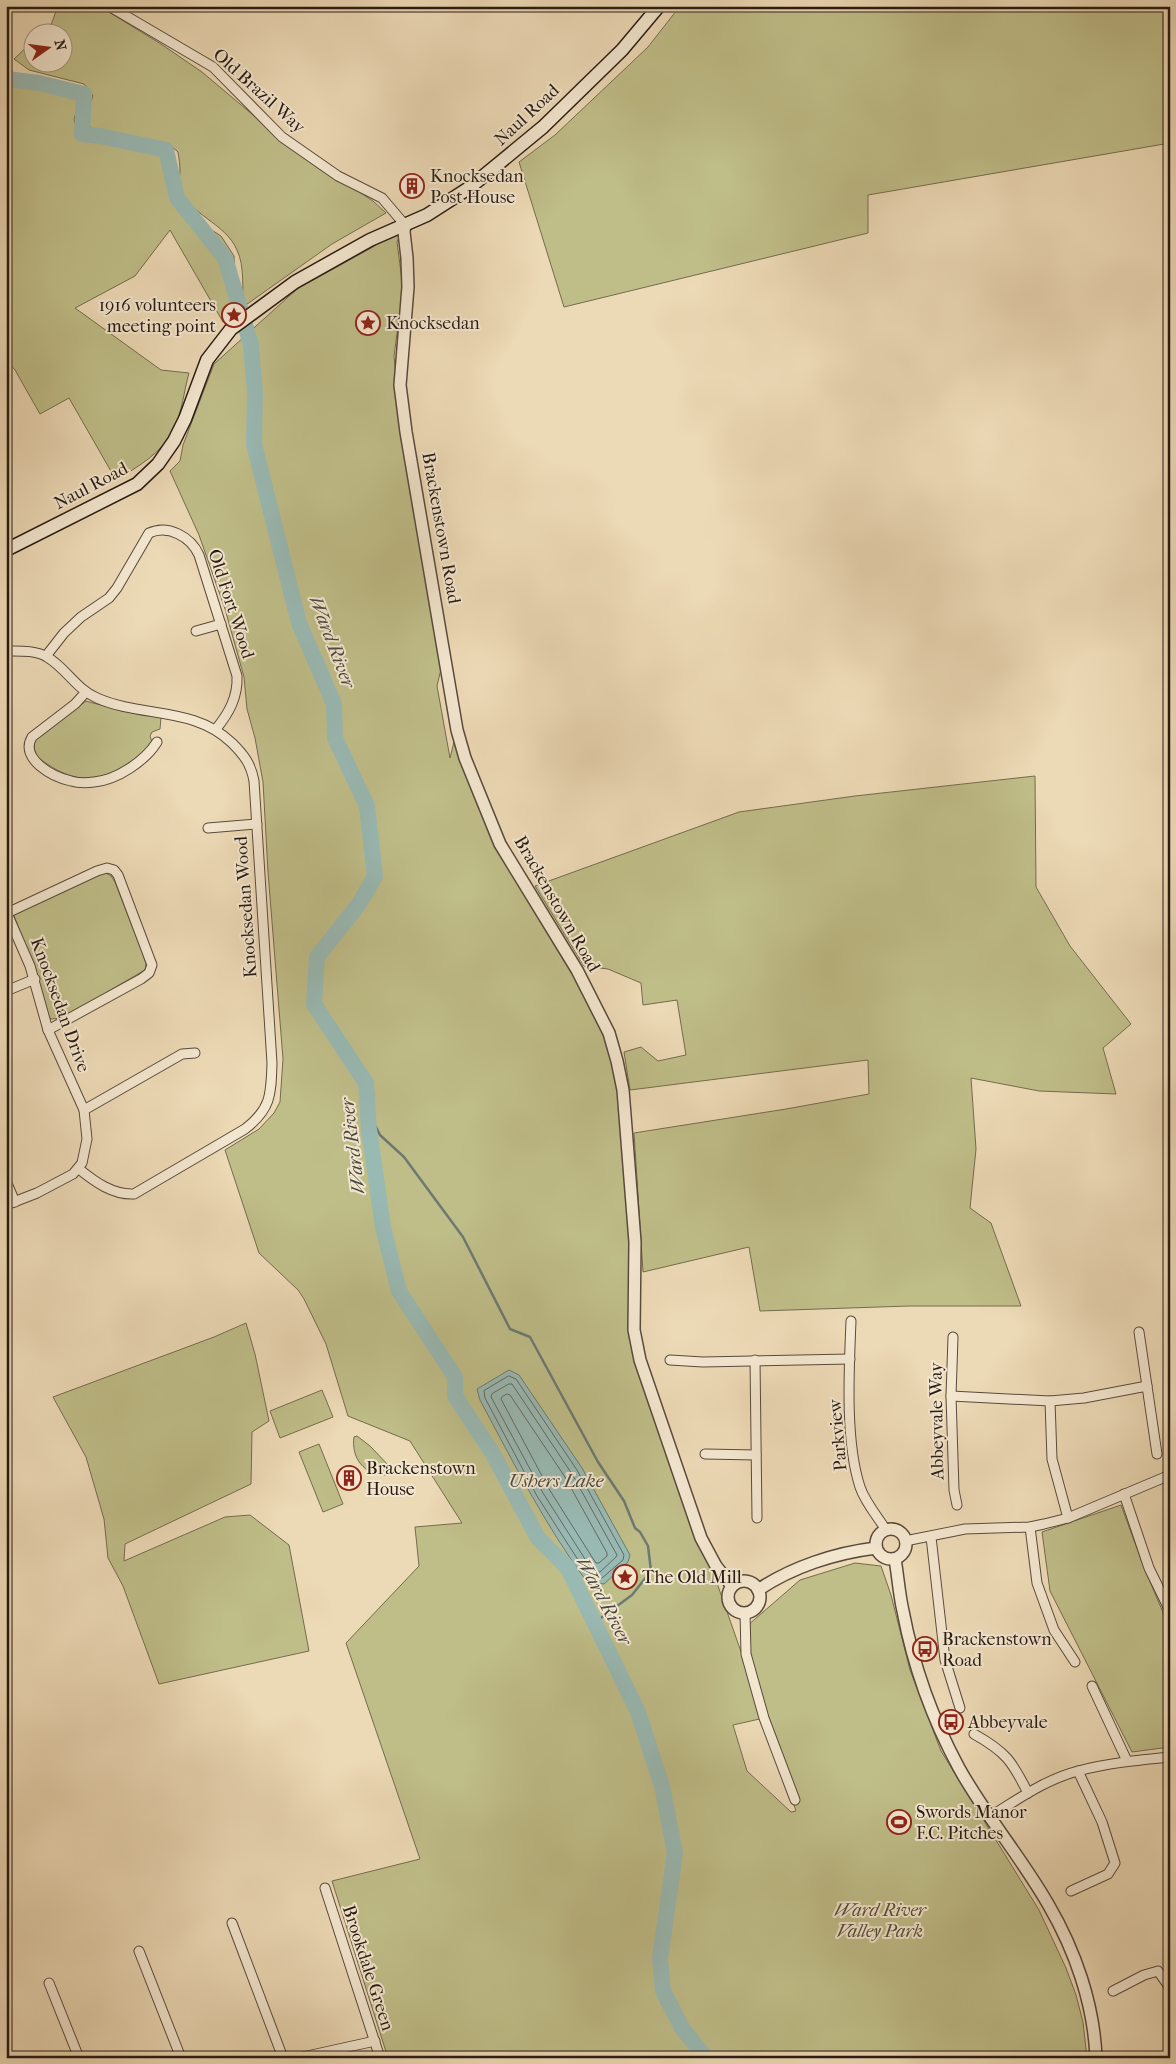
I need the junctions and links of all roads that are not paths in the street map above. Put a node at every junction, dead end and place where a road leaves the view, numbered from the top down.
1 (109, 6) edge
2 (659, 6) edge
3 (405, 225) junction
4 (6, 550) edge
5 (221, 624) junction
6 (196, 631) dead end
7 (6, 651) edge
8 (46, 656) junction
9 (85, 693) junction
10 (216, 729) junction
11 (157, 742) dead end
12 (257, 824) junction
13 (208, 828) dead end
14 (7, 912) edge
15 (35, 979) junction
16 (6, 991) edge
17 (48, 1030) junction
18 (195, 1053) dead end
19 (84, 1110) junction
20 (79, 1169) junction
21 (6, 1181) edge
22 (10, 1204) edge
23 (851, 1321) dead end
24 (1138, 1332) dead end
25 (953, 1337) dead end
26 (850, 1359) junction
27 (670, 1360) dead end
28 (755, 1360) junction
29 (1147, 1386) junction
30 (951, 1396) junction
31 (1050, 1401) junction
32 (705, 1454) dead end
33 (1157, 1454) dead end
34 (756, 1455) junction
35 (1170, 1476) edge
36 (1124, 1494) junction
37 (957, 1504) dead end
38 (756, 1518) dead end
39 (1068, 1518) junction
40 (1030, 1527) junction
41 (886, 1530) junction
42 (931, 1537) junction
43 (905, 1541) junction
44 (876, 1548) junction
45 (895, 1559) junction
46 (732, 1586) junction
47 (758, 1590) junction
48 (1170, 1611) edge
49 (745, 1614) junction
50 (1075, 1662) dead end
51 (1092, 1686) dead end
52 (960, 1708) dead end
53 (974, 1734) dead end
54 (1170, 1757) edge
55 (1127, 1761) junction
56 (1078, 1771) junction
57 (1028, 1793) junction
58 (795, 1800) dead end
59 (989, 1817) junction
60 (325, 1888) dead end
61 (1071, 1891) dead end
62 (232, 1923) dead end
63 (139, 1951) dead end
64 (49, 1983) dead end
65 (1170, 1988) edge
66 (1113, 1991) dead end
67 (375, 2041) junction
68 (79, 2058) edge
69 (181, 2058) edge
70 (283, 2058) edge
71 (298, 2058) edge
72 (380, 2058) edge
73 (1096, 2058) edge

1 - 3 street, Old Brazil Way
2 - 3 main road, Naul Road
3 - 4 main road, Naul Road
3 - 46 street, Brackenstown Road
5 - 6 street
5 - 8 street, Old Fort Wood
5 - 10 street, Old Fort Wood
7 - 8 street
8 - 9 street, Knocksedan Wood
9 - 10 street, Knocksedan Wood
9 - 11 street
10 - 12 street, Knocksedan Wood
12 - 13 street
12 - 20 street, Knocksedan Wood
14 - 15 street, Knocksedan Drive
14 - 17 street
15 - 16 street
15 - 17 street, Knocksedan Drive
17 - 19 street, Knocksedan Drive
18 - 19 street
19 - 20 street, Knocksedan Drive
20 - 22 street
21 - 22 street
23 - 26 street, Parkview
24 - 29 street
25 - 30 street, Abbeyvale Way
26 - 28 street
26 - 41 street, Parkview
27 - 28 street
28 - 34 street
29 - 31 street
29 - 33 street
30 - 31 street
30 - 37 street, Abbeyvale Way
31 - 39 street
32 - 34 street
34 - 38 street
35 - 36 street
36 - 39 street
36 - 48 street
39 - 40 street
40 - 42 street
40 - 50 street
41 - 43 street
41 - 44 street
42 - 43 street
42 - 52 street
43 - 45 street
44 - 45 street
44 - 47 street
45 - 59 street
46 - 47 street
46 - 49 street
47 - 49 street
49 - 58 street
51 - 55 street
53 - 57 street
54 - 55 street
55 - 56 street
56 - 57 street
56 - 61 street
57 - 59 street
59 - 73 street
60 - 67 street, Brookdale Green
62 - 70 street
63 - 69 street
64 - 68 street
65 - 66 street
67 - 71 street
67 - 72 street, Brookdale Green

